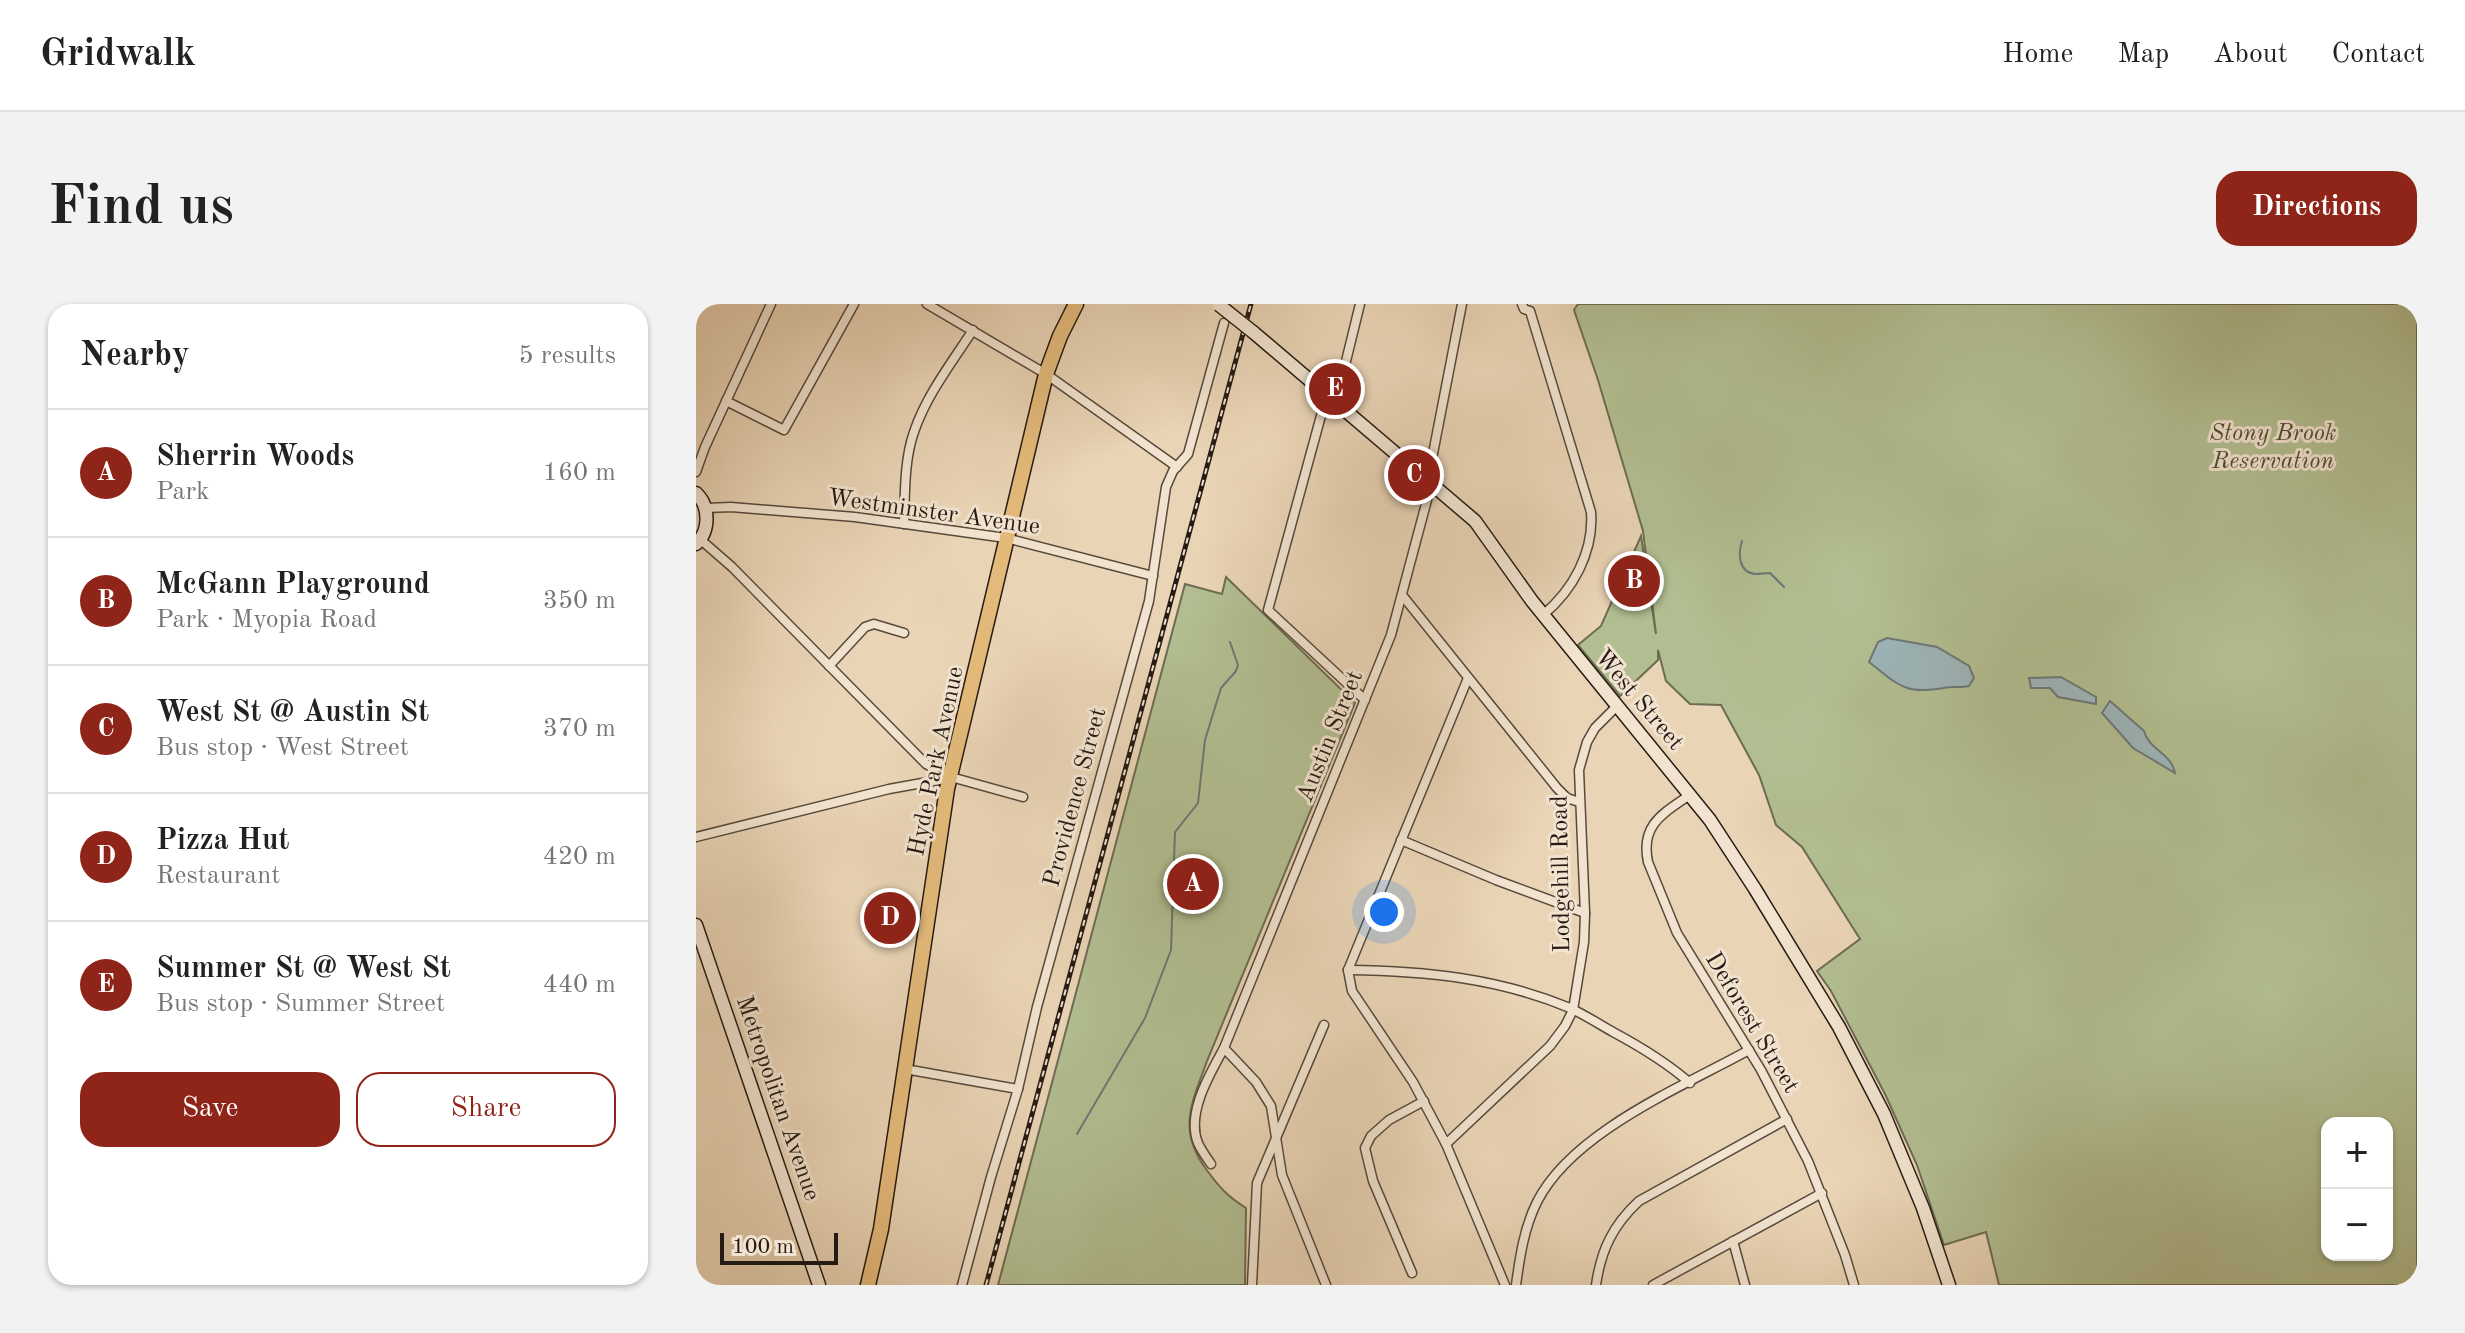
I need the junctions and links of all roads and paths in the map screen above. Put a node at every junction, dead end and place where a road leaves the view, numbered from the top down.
1 (771, 304) edge
2 (854, 304) edge
3 (927, 304) edge
4 (1076, 304) edge
5 (1360, 304) edge
6 (1462, 304) edge
7 (1218, 305) edge
8 (1526, 305) edge
9 (1224, 323) dead end
10 (973, 330) junction
11 (1046, 374) junction
12 (1332, 399) junction
13 (726, 401) junction
14 (1177, 467) junction
15 (696, 472) edge
16 (1428, 482) junction
17 (696, 493) edge
18 (706, 508) junction
19 (904, 524) junction
20 (1006, 538) junction
21 (698, 542) edge
22 (1153, 576) junction
23 (1402, 595) junction
24 (1543, 615) junction
25 (904, 633) dead end
26 (829, 666) junction
27 (1468, 678) junction
28 (1365, 700) junction
29 (1616, 707) junction
30 (926, 764) junction
31 (951, 777) junction
32 (921, 783) junction
33 (1691, 794) junction
34 (1023, 797) dead end
35 (1579, 802) junction
36 (696, 837) edge
37 (1401, 840) junction
38 (1585, 913) junction
39 (696, 925) edge
40 (1348, 970) junction
41 (1573, 1010) junction
42 (1324, 1025) dead end
43 (1224, 1048) junction
44 (1749, 1050) junction
45 (905, 1069) junction
46 (1690, 1083) junction
47 (1018, 1089) junction
48 (1424, 1101) junction
49 (1787, 1119) junction
50 (1276, 1137) junction
51 (1446, 1144) junction
52 (1211, 1164) dead end
53 (1822, 1193) junction
54 (1733, 1241) junction
55 (1412, 1273) dead end
56 (819, 1285) edge
57 (868, 1285) edge
58 (962, 1285) edge
59 (1252, 1285) edge
60 (1326, 1285) edge
61 (1505, 1285) edge
62 (1516, 1285) edge
63 (1596, 1285) edge
64 (1653, 1285) edge
65 (1745, 1285) edge
66 (1854, 1285) edge
67 (1949, 1285) edge

1 - 13 street
2 - 13 street
3 - 10 street
4 - 11 main road, Hyde Park Avenue
5 - 12 street
6 - 16 street, Austin Street
7 - 12 street, West Street, bridge
8 - 24 street
9 - 14 street, Providence Street
10 - 11 street
10 - 19 street
11 - 14 street
11 - 20 main road, Hyde Park Avenue
12 - 16 street, West Street
12 - 28 street
13 - 15 street
14 - 22 street, Providence Street
16 - 23 street, Austin Street
16 - 24 street, West Street
17 - 18 street
18 - 19 street, Westminster Avenue
18 - 21 street
19 - 20 street, Westminster Avenue
20 - 22 street, Westminster Avenue
20 - 31 main road, Hyde Park Avenue
21 - 26 street
22 - 47 street, Providence Street
23 - 27 street
23 - 28 street, Austin Street
24 - 29 street, West Street
25 - 26 street
26 - 30 street
27 - 35 street
27 - 37 street
28 - 43 street, Austin Street
29 - 33 street, West Street
29 - 35 street, Lodgehill Road
30 - 31 street
30 - 32 street
31 - 32 street
31 - 34 street
31 - 45 main road, Hyde Park Avenue
32 - 36 street
33 - 44 street, Deforest Street
33 - 67 street, West Street
35 - 38 street, Lodgehill Road
37 - 38 street
37 - 40 street
38 - 41 street, Lodgehill Road
39 - 56 street, Metropolitan Avenue
40 - 41 street
40 - 48 street
41 - 46 street
41 - 51 street, Lodgehill Road
42 - 50 street
43 - 50 street
43 - 52 street, Austin Street
44 - 46 street
44 - 49 street, Deforest Street
45 - 47 street
45 - 57 main road, Hyde Park Avenue
46 - 62 street
47 - 58 street, Providence Street
48 - 51 street
48 - 55 street
49 - 53 street, Deforest Street
49 - 63 street
50 - 59 street
50 - 60 street
51 - 61 street
53 - 54 street
53 - 66 street, Deforest Street
54 - 64 street
54 - 65 street

